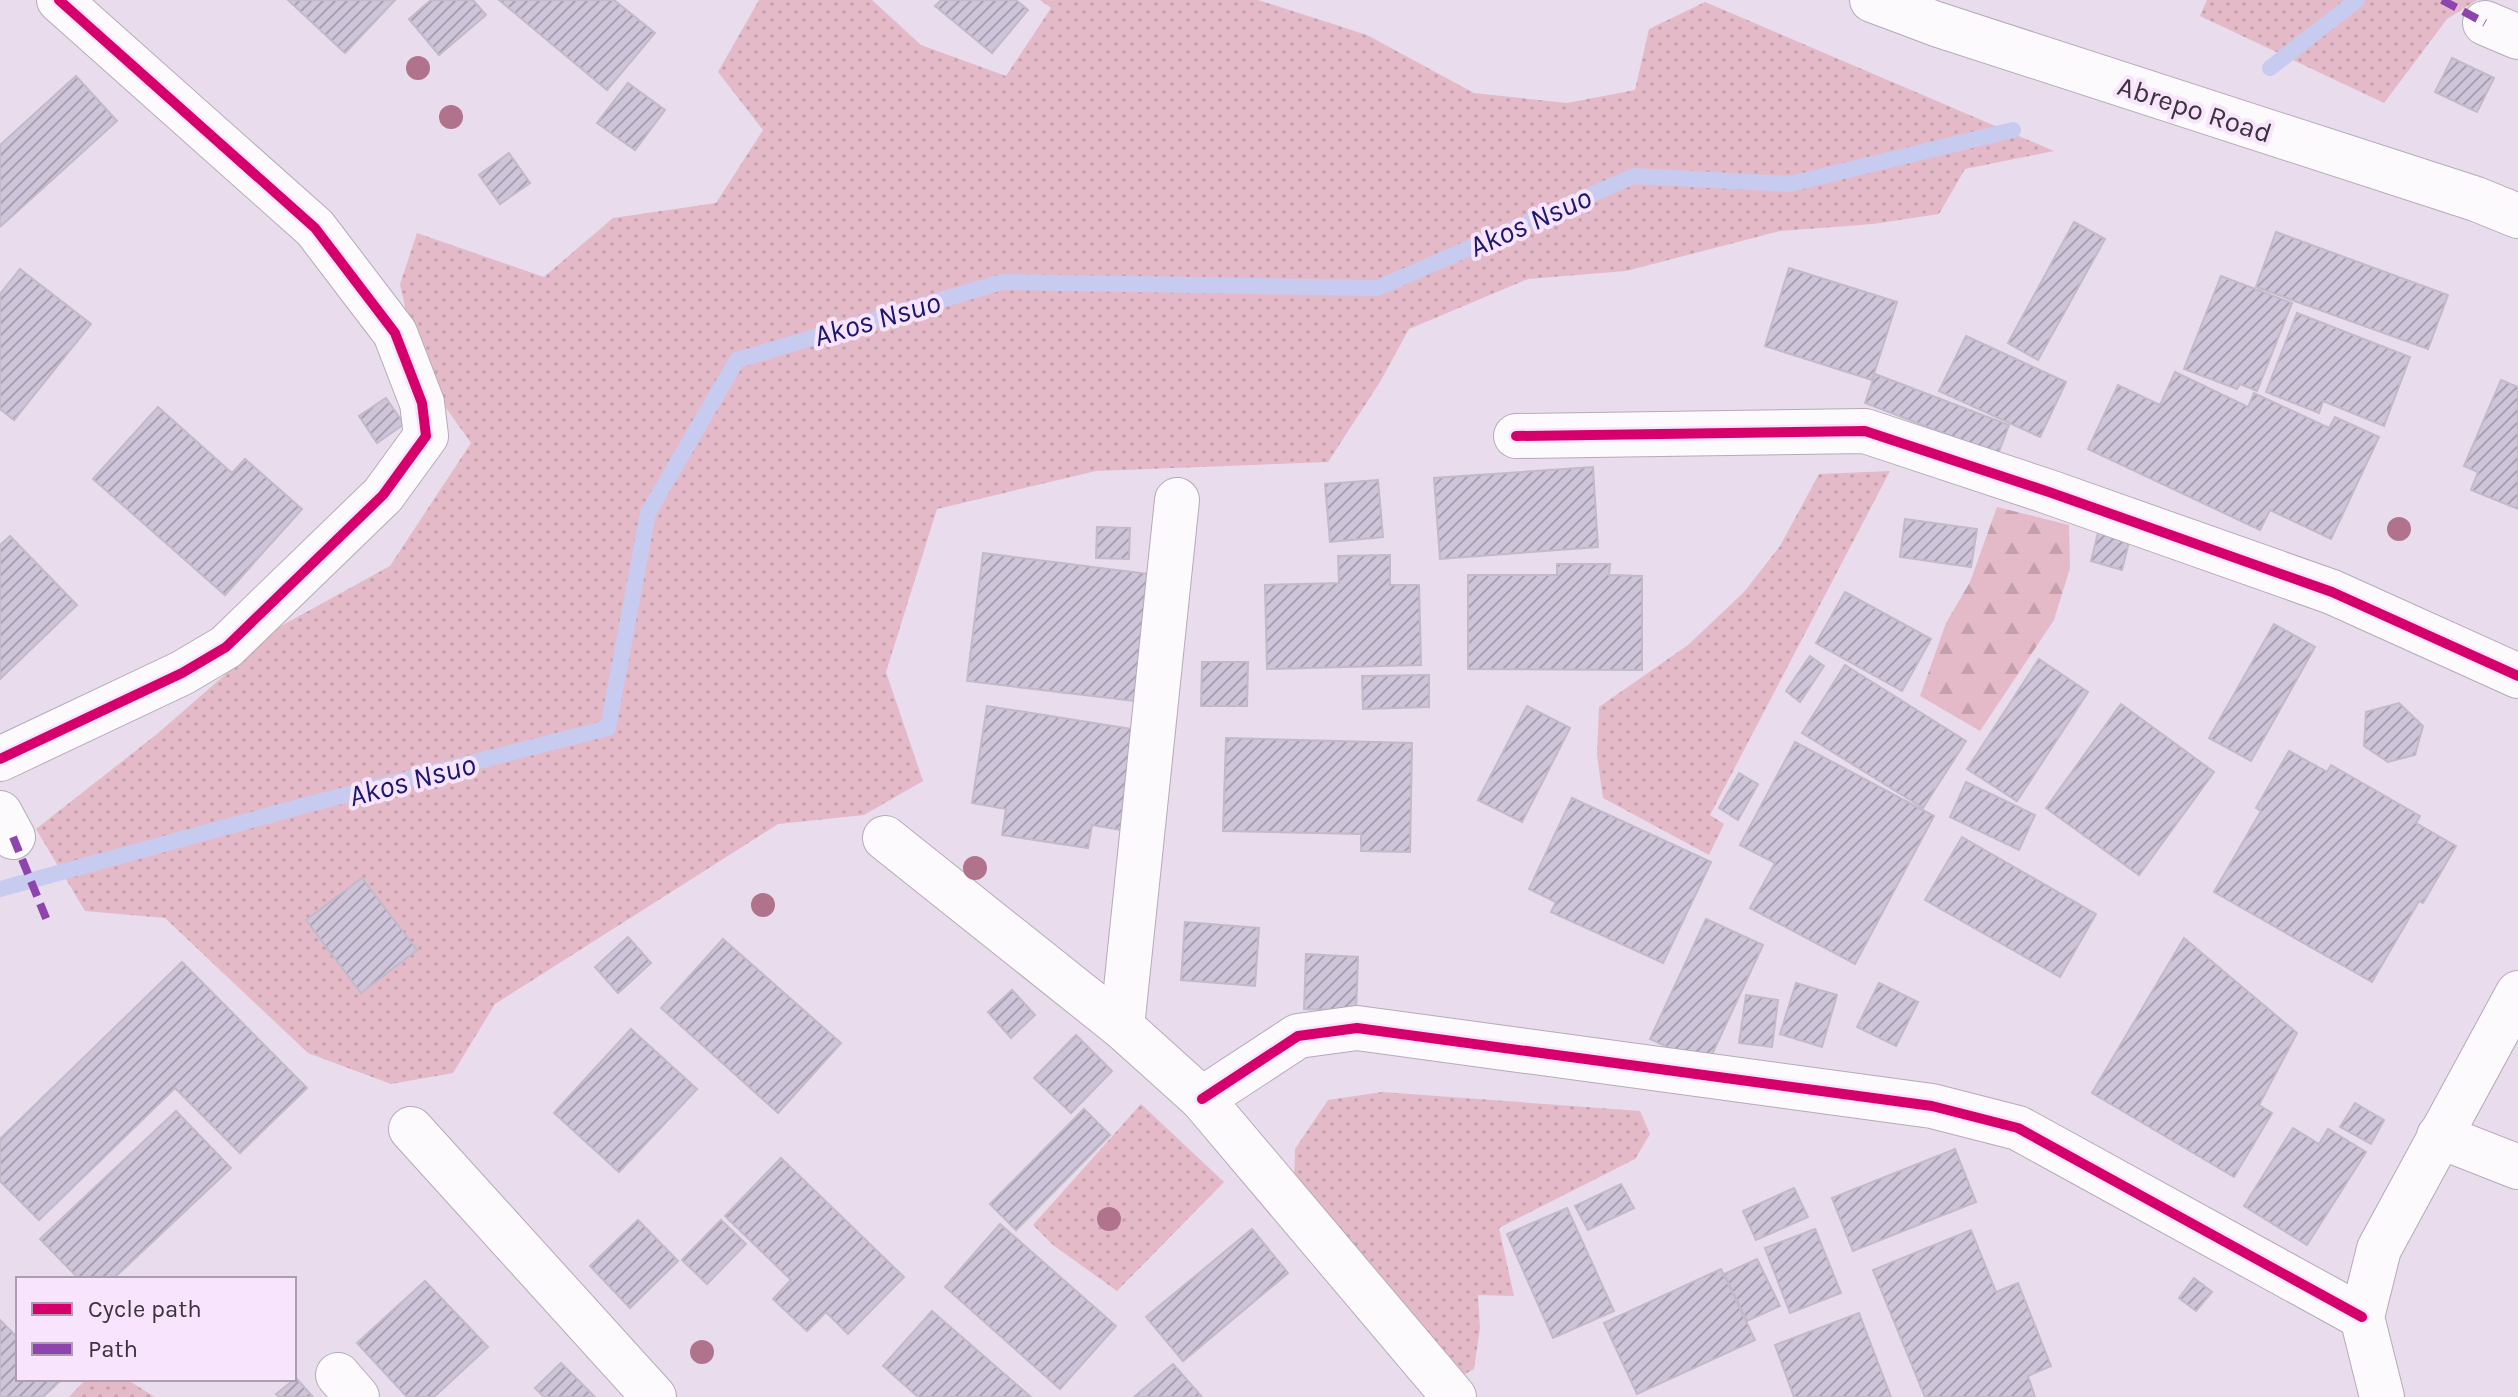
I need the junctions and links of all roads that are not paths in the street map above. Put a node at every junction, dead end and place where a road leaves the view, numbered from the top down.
1 (59, 0) edge
2 (1872, 0) edge
3 (2518, 216) edge
4 (1516, 436) dead end
5 (1177, 500) dead end
6 (2518, 676) edge
7 (0, 759) edge
8 (885, 838) dead end
9 (2518, 993) edge
10 (1122, 1027) junction
11 (1202, 1099) junction
12 (411, 1129) dead end
13 (2439, 1136) junction
14 (2518, 1167) edge
15 (2362, 1317) junction
16 (654, 1397) edge
17 (1454, 1397) edge
18 (2382, 1397) edge

1 - 7 street
2 - 3 street, Abrepo Road
4 - 6 street
5 - 10 street
8 - 10 street
9 - 13 street
10 - 11 street
11 - 15 street
11 - 17 street
12 - 16 street
13 - 14 street
13 - 15 street
15 - 18 street

